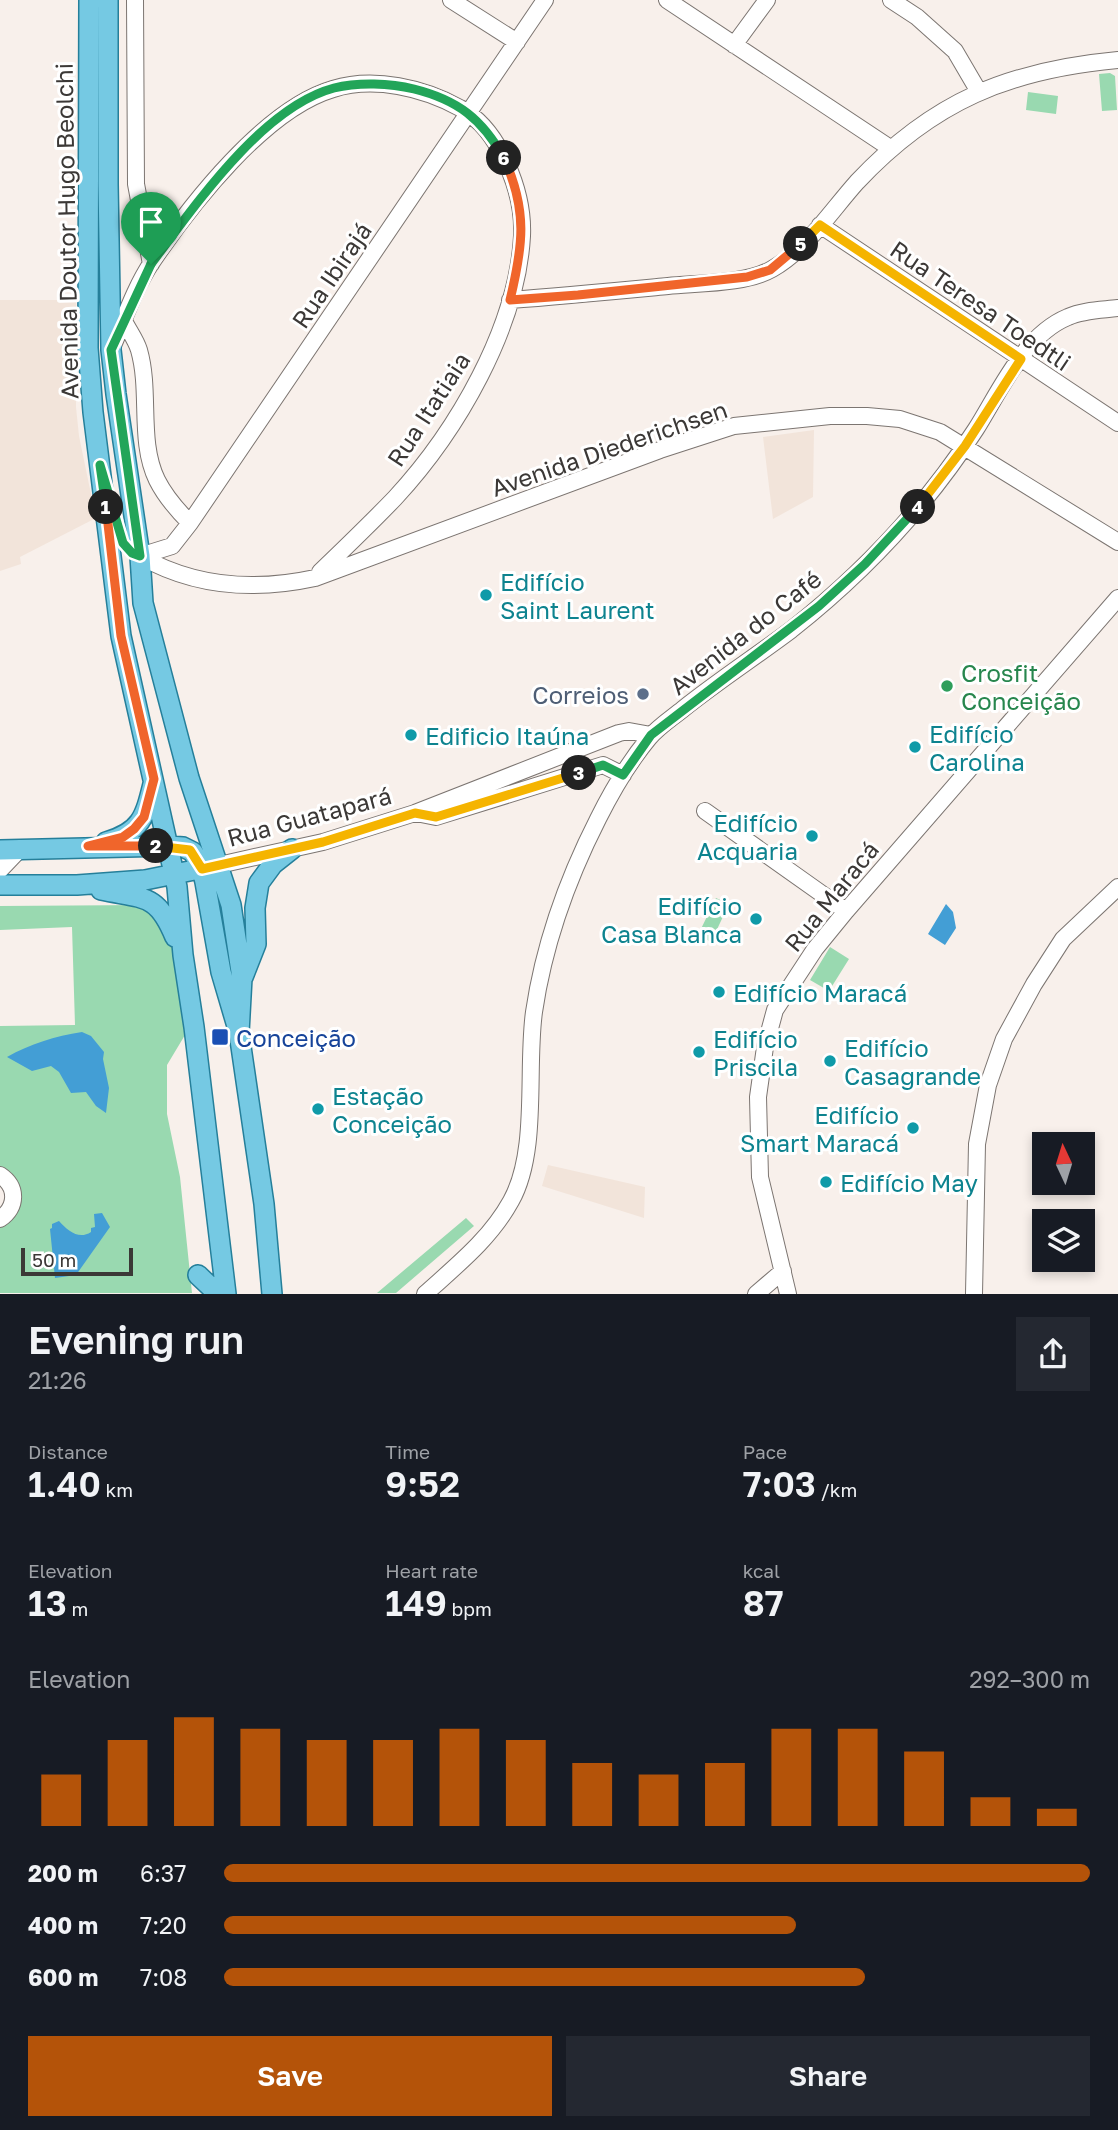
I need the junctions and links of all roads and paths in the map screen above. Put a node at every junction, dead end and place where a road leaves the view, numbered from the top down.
1 (89, 0) edge
2 (94, 0) edge
3 (108, 0) edge
4 (135, 0) edge
5 (452, 0) edge
6 (545, 0) edge
7 (667, 0) edge
8 (767, 0) edge
9 (891, 0) edge
10 (517, 42) junction
11 (734, 45) junction
12 (1118, 60) edge
13 (108, 84) junction
14 (979, 92) junction
15 (469, 112) junction
16 (890, 148) junction
17 (108, 184) junction
18 (136, 184) junction
19 (820, 225) junction
20 (151, 264) junction
21 (510, 300) junction
22 (1118, 308) edge
23 (124, 321) junction
24 (111, 350) junction
25 (1021, 359) junction
26 (1118, 423) edge
27 (965, 446) junction
28 (100, 465) junction
29 (190, 523) junction
30 (1118, 541) edge
31 (140, 556) junction
32 (315, 578) junction
33 (1118, 598) edge
34 (651, 735) junction
35 (623, 775) junction
36 (154, 779) junction
37 (705, 811) dead end
38 (415, 813) junction
39 (88, 846) junction
40 (169, 846) junction
41 (7, 847) edge
42 (292, 849) junction
43 (210, 867) junction
44 (0, 870) edge
45 (175, 874) junction
46 (0, 885) edge
47 (77, 885) junction
48 (1115, 893) edge
49 (846, 911) junction
50 (183, 955) junction
51 (242, 978) junction
52 (239, 1033) junction
53 (0, 1175) edge
54 (0, 1219) edge
55 (783, 1271) junction
56 (198, 1275) dead end
57 (218, 1293) edge
58 (226, 1293) edge
59 (272, 1293) edge
60 (425, 1293) edge
61 (756, 1293) edge
62 (788, 1293) edge
63 (974, 1293) edge

1 - 28 main road, Avenida Doutor Hugo Beolchi
2 - 13 main road
3 - 13 main road, Avenida Doutor Hugo Beolchi
4 - 18 street
5 - 10 street
6 - 10 street, Rua Ibirajá
7 - 11 street
8 - 11 street
9 - 14 street
10 - 15 street, Rua Ibirajá
11 - 16 street
12 - 14 street
13 - 17 main road, Avenida Doutor Hugo Beolchi
14 - 16 street
15 - 20 street, Rua Itatiaia
15 - 21 street, Rua Itatiaia
15 - 29 street, Rua Ibirajá
16 - 19 street
17 - 18 street, Avenida Doutor Hugo Beolchi
17 - 24 main road, Avenida Doutor Hugo Beolchi
18 - 20 street
19 - 21 street
19 - 25 street, Rua Teresa Toedtli
20 - 23 street, Rua Itatiaia
21 - 32 street, Rua Itatiaia
22 - 25 street, Avenida do Café
23 - 24 street, Rua Itatiaia
23 - 29 street
24 - 31 main road, Avenida Doutor Hugo Beolchi
25 - 26 street, Rua Teresa Toedtli
25 - 27 street, Avenida do Café
27 - 30 street, Avenida Diederichsen
27 - 32 street, Avenida Diederichsen
27 - 34 street, Avenida do Café
28 - 31 main road
28 - 36 main road, Avenida Doutor Hugo Beolchi
29 - 31 street, Rua Ibirajá
31 - 32 street, Avenida Diederichsen
31 - 43 main road, Avenida Doutor Hugo Beolchi
33 - 49 street, Rua Maracá
34 - 35 street, Avenida do Café
34 - 38 street, Rua Guatapará
35 - 38 street, Rua Guatapará
35 - 60 street, Avenida do Café
36 - 39 main road
36 - 40 main road, Avenida Doutor Hugo Beolchi
37 - 49 street
38 - 42 street, Rua Guatapará
39 - 40 main road
39 - 41 main road
40 - 43 main road
40 - 45 main road, Avenida Doutor Hugo Beolchi
41 - 44 street
42 - 43 street, Rua Guatapará
42 - 51 main road
43 - 45 main road, Rua Guatapará
43 - 51 main road
43 - 52 main road
45 - 47 main road, Rua Guatapará
45 - 50 main road, Avenida Doutor Hugo Beolchi
46 - 47 main road
47 - 50 main road
48 - 63 street
49 - 55 street, Rua Maracá
50 - 58 main road
51 - 52 main road
52 - 59 main road
53 - 54 street
55 - 61 street
55 - 62 street, Rua Maracá
56 - 57 main road

